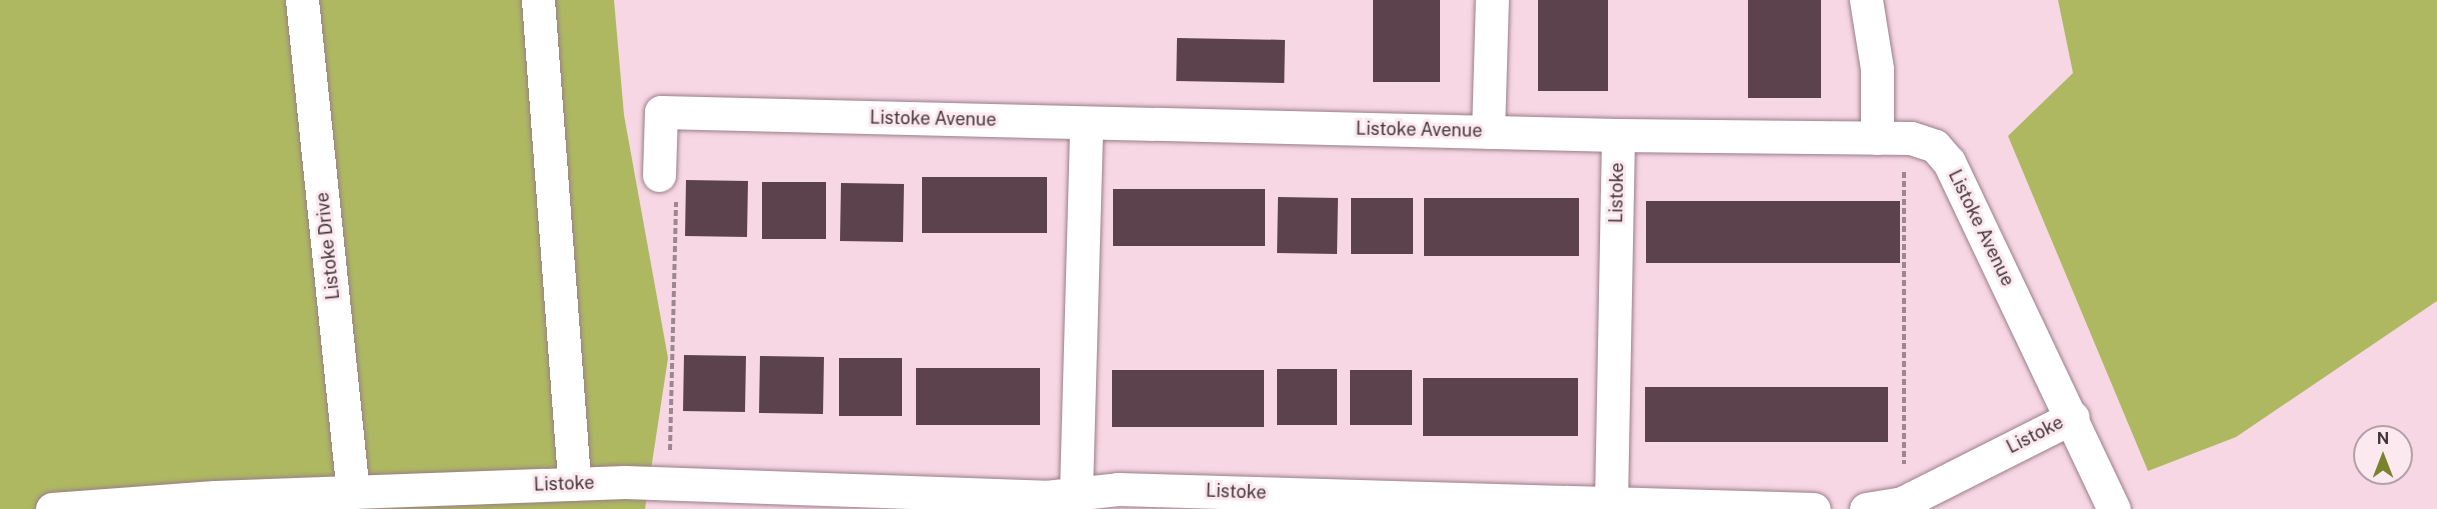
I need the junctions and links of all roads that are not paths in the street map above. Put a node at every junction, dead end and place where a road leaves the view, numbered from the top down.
1 (302, 0) edge
2 (538, 0) edge
3 (1492, 0) edge
4 (1866, 0) edge
5 (1086, 123) junction
6 (1488, 132) junction
7 (1618, 135) junction
8 (1890, 138) junction
9 (659, 175) road end
10 (2073, 417) junction
11 (574, 484) junction
12 (1076, 491) junction
13 (353, 492) junction
14 (1611, 502) junction
15 (52, 509) edge
16 (1814, 509) edge
17 (1866, 509) edge
18 (2114, 509) edge

1 - 13 street, Listoke Drive
2 - 11 street
3 - 6 street
4 - 8 street
5 - 6 street, Listoke Avenue
5 - 9 street, Listoke Avenue
5 - 12 street
6 - 7 street, Listoke Avenue
7 - 8 street, Listoke Avenue
7 - 14 street, Listoke
8 - 10 street, Listoke Avenue
10 - 17 street, Listoke
10 - 18 street, Listoke Avenue
11 - 12 street, Listoke
11 - 13 street, Listoke
12 - 14 street, Listoke
13 - 15 street, Listoke
14 - 16 street, Listoke

